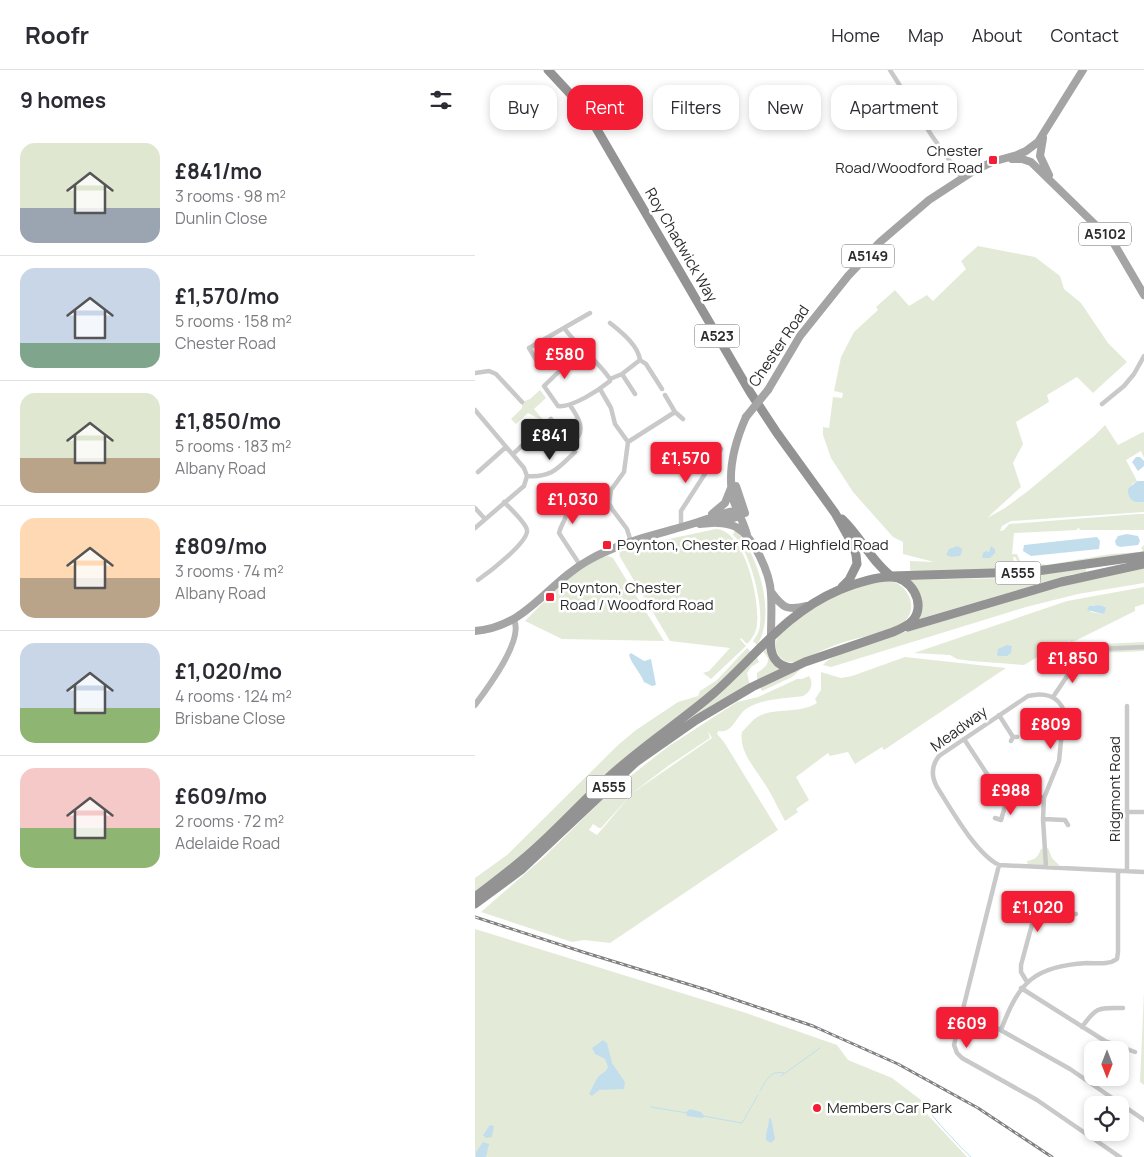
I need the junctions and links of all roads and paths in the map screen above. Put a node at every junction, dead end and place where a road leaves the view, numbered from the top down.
1 (547, 70) edge
2 (890, 70) edge
3 (1083, 70) edge
4 (1044, 135) junction
5 (1029, 149) junction
6 (1040, 155) junction
7 (1003, 159) junction
8 (1029, 161) junction
9 (962, 178) junction
10 (1054, 183) junction
11 (1144, 295) edge
12 (589, 313) dead end
13 (609, 323) dead end
14 (564, 328) junction
15 (584, 351) junction
16 (1144, 356) edge
17 (640, 360) junction
18 (538, 363) dead end
19 (475, 373) edge
20 (622, 374) junction
21 (610, 379) junction
22 (599, 389) junction
23 (662, 389) dead end
24 (635, 394) dead end
25 (665, 395) dead end
26 (522, 402) dead end
27 (1103, 404) dead end
28 (570, 406) junction
29 (475, 410) edge
30 (675, 412) junction
31 (479, 415) junction
32 (475, 419) edge
33 (551, 419) dead end
34 (683, 419) dead end
35 (578, 437) dead end
36 (627, 442) junction
37 (505, 447) junction
38 (721, 448) dead end
39 (575, 452) dead end
40 (513, 454) junction
41 (479, 472) dead end
42 (732, 475) junction
43 (527, 476) junction
44 (731, 487) junction
45 (558, 492) dead end
46 (589, 497) dead end
47 (505, 502) junction
48 (475, 508) edge
49 (567, 509) junction
50 (740, 512) junction
51 (835, 513) junction
52 (485, 519) junction
53 (699, 521) junction
54 (717, 523) junction
55 (684, 526) junction
56 (475, 528) edge
57 (631, 542) junction
58 (751, 542) junction
59 (866, 547) junction
60 (1144, 556) edge
61 (1144, 564) edge
62 (580, 565) junction
63 (891, 576) junction
64 (908, 576) junction
65 (478, 580) dead end
66 (837, 591) junction
67 (771, 592) junction
68 (811, 605) junction
69 (514, 620) junction
70 (900, 629) junction
71 (475, 631) edge
72 (771, 637) junction
73 (1144, 646) edge
74 (793, 668) junction
75 (1053, 697) junction
76 (475, 704) edge
77 (1127, 706) dead end
78 (999, 715) junction
79 (1014, 738) dead end
80 (963, 739) junction
81 (1011, 786) junction
82 (1044, 798) junction
83 (1127, 812) junction
84 (1144, 812) edge
85 (1043, 819) junction
86 (1067, 820) dead end
87 (998, 821) dead end
88 (999, 865) junction
89 (1046, 868) junction
90 (1118, 871) junction
91 (1127, 871) junction
92 (1144, 872) edge
93 (476, 901) edge
94 (1076, 914) dead end
95 (1027, 982) junction
96 (1021, 988) junction
97 (1123, 1008) dead end
98 (963, 1009) junction
99 (1082, 1027) junction
100 (1001, 1030) junction
101 (1135, 1052) dead end
102 (1144, 1120) edge
103 (1121, 1157) edge

1 - 51 highway, Roy Chadwick Way / A523
2 - 9 street
3 - 4 main road, Chester Road
4 - 5 main road, Chester Road
4 - 6 main road, Chester Road
5 - 6 main road
5 - 7 main road, Chester Road / A5149
5 - 8 main road
6 - 8 main road
6 - 10 main road, A5102
7 - 8 main road, Chester Road / A5149
7 - 9 main road, Chester Road / A5149
8 - 10 main road, A5102
9 - 42 main road, Chester Road / A5149, bridge
10 - 11 main road, A5102
12 - 14 street
13 - 17 street
14 - 15 street
14 - 18 street
15 - 21 street
15 - 28 street
16 - 27 street
17 - 20 street
17 - 23 street
19 - 26 street
20 - 21 street
20 - 24 street
21 - 22 street
22 - 28 street
22 - 36 street
25 - 30 street
28 - 35 street
29 - 31 street
30 - 34 street
30 - 36 street
31 - 32 street
31 - 37 street
33 - 40 street
36 - 57 street
37 - 40 street
37 - 41 street
38 - 55 street
39 - 43 street
40 - 43 street
42 - 44 main road, Chester Road / A5149
42 - 50 main road
43 - 47 street
44 - 50 main road, Chester Road / A5149
44 - 53 main road
45 - 49 street
46 - 49 street
47 - 52 street
47 - 65 street
48 - 52 street
49 - 62 street
50 - 53 main road
50 - 54 main road
50 - 58 main road, Chester Road / A5149
51 - 59 highway, Roy Chadwick Way / A523
51 - 66 highway, Roy Chadwick Way / A523
52 - 56 street
53 - 55 main road
54 - 55 main road
54 - 58 main road
55 - 57 main road
57 - 62 main road
58 - 67 main road, Chester Road / A5149
59 - 63 highway, Roy Chadwick Way / A523
59 - 64 highway, Roy Chadwick Way / A523
60 - 64 highway, A555
61 - 70 highway, A555
62 - 69 main road
63 - 64 highway, A555
63 - 66 highway, A555
63 - 70 highway, A555
66 - 68 highway, A555
67 - 68 main road
67 - 72 main road, Chester Road / A5149
68 - 72 highway, A555
69 - 71 main road
69 - 76 street
70 - 74 highway, A555
72 - 74 highway
72 - 93 highway, A555
73 - 75 street
74 - 93 highway, A555
75 - 78 street, Meadway
75 - 82 street
77 - 83 street, Ridgmont Road
78 - 79 street
78 - 80 street, Meadway
80 - 81 street
80 - 88 street, Meadway
81 - 82 street
81 - 87 street
82 - 85 street
83 - 84 street
83 - 91 street, Ridgmont Road
85 - 86 street
85 - 89 street
88 - 89 street
88 - 98 street
89 - 90 street
90 - 91 street
90 - 95 street
91 - 92 street
94 - 95 street
95 - 96 street
96 - 99 street
96 - 100 street
97 - 99 street
98 - 100 street
98 - 103 street
99 - 101 street
100 - 102 street

